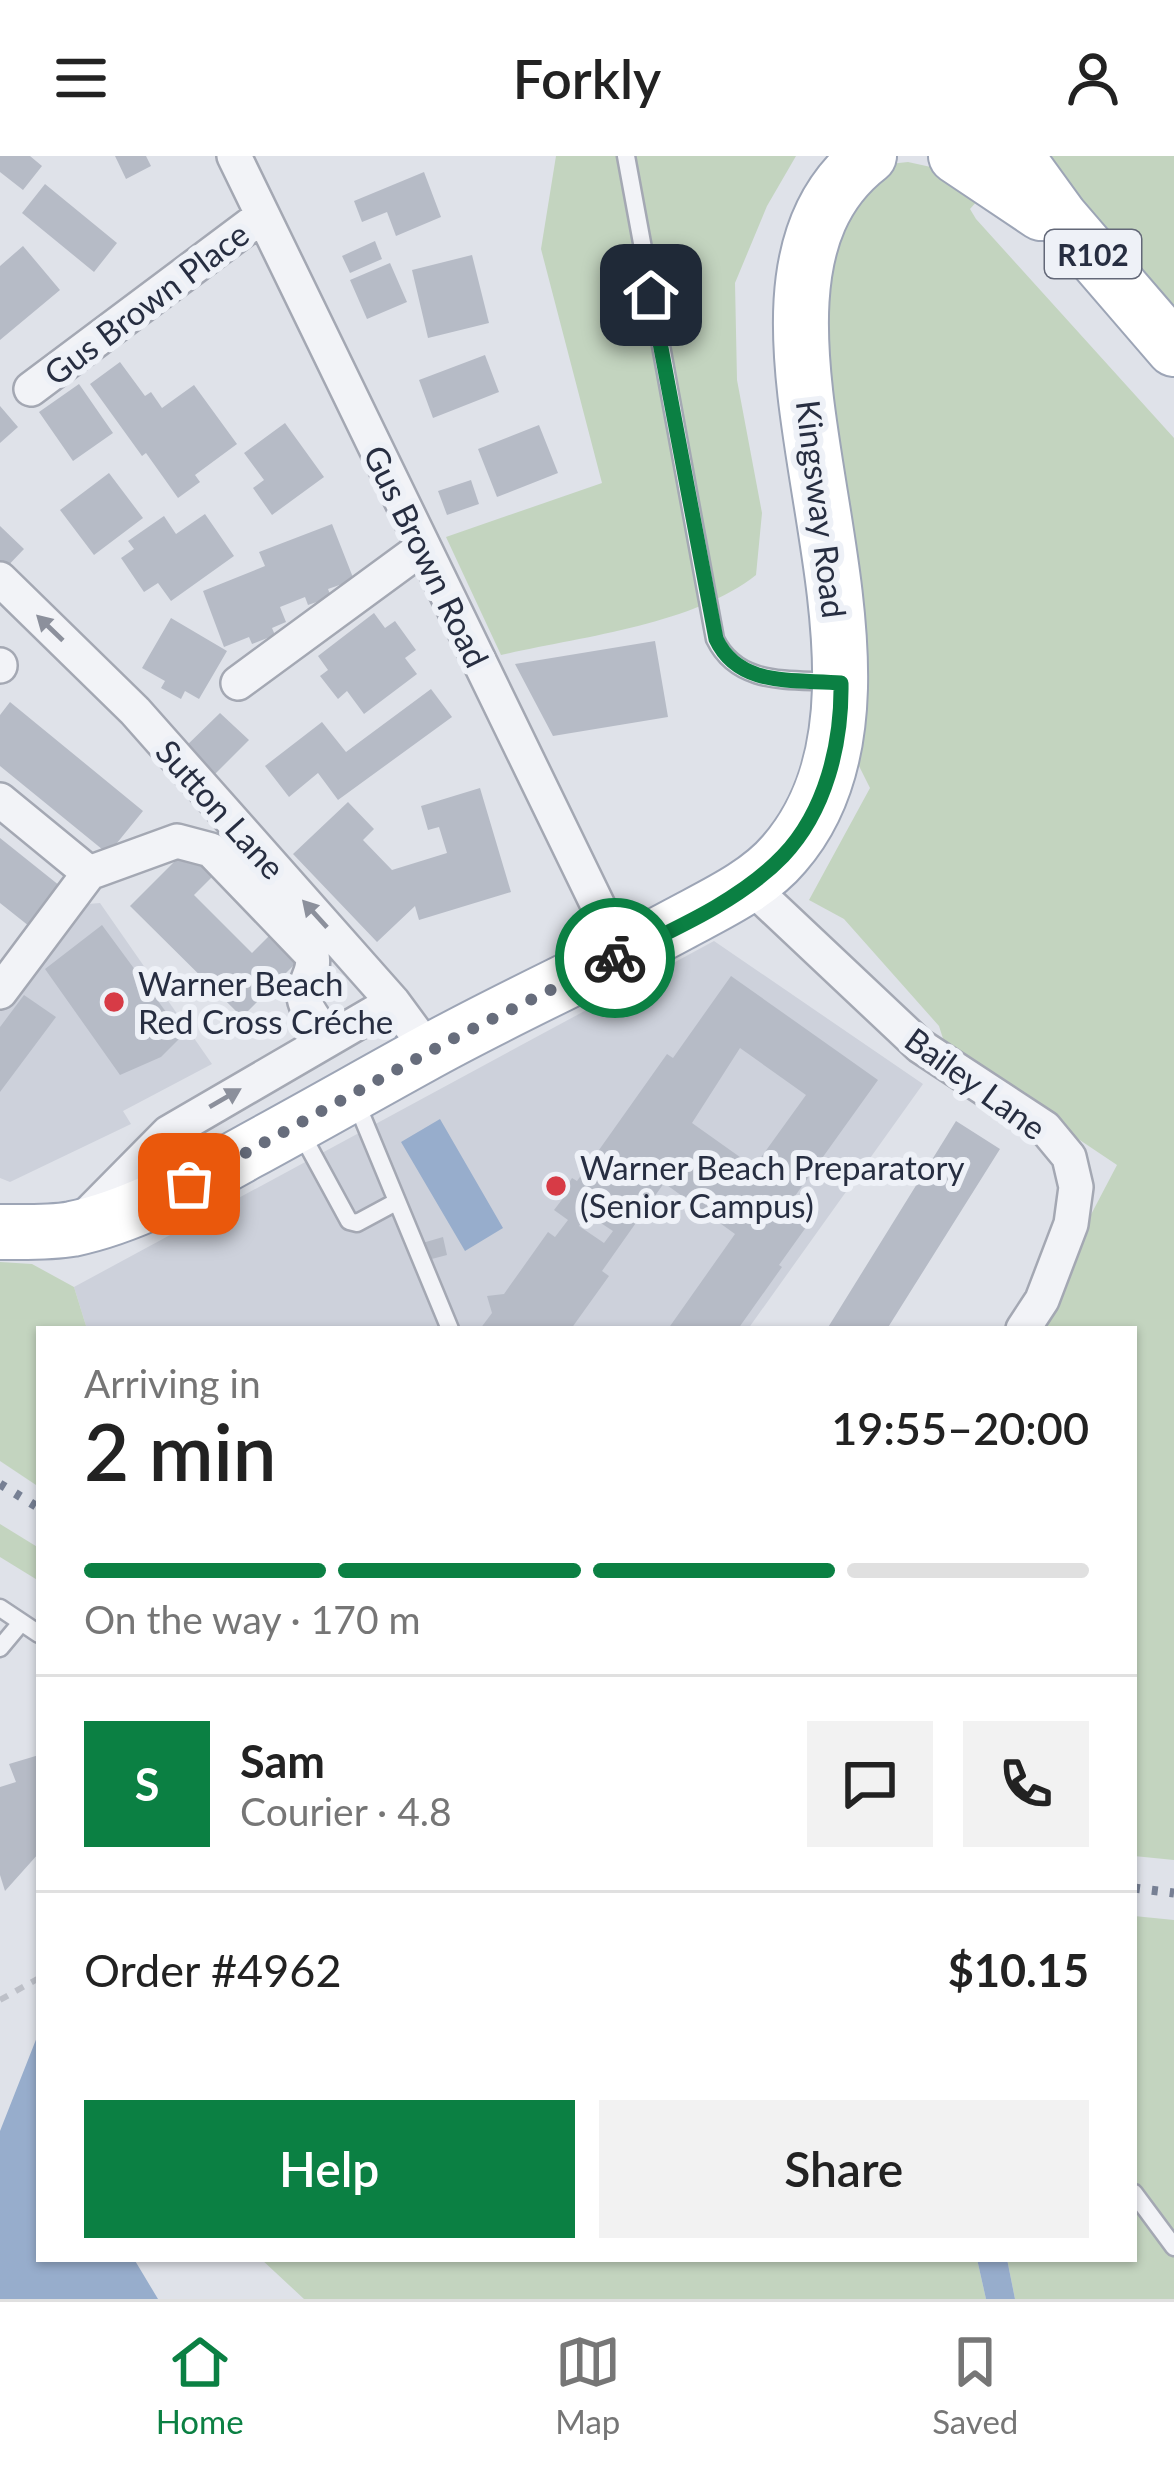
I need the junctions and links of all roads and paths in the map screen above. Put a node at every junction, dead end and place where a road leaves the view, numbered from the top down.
1 (234, 156) edge
2 (626, 156) edge
3 (956, 156) edge
4 (1016, 156) edge
5 (857, 161) edge
6 (262, 216) junction
7 (1061, 218) junction
8 (1174, 349) edge
9 (31, 389) dead end
10 (422, 548) junction
11 (0, 579) edge
12 (238, 683) dead end
13 (841, 683) junction
14 (0, 800) edge
15 (88, 873) junction
16 (748, 884) junction
17 (622, 955) junction
18 (0, 992) edge
19 (393, 1002) junction
20 (329, 1039) junction
21 (429, 1051) junction
22 (353, 1095) junction
23 (297, 1125) junction
24 (396, 1202) junction
25 (74, 1228) junction
26 (0, 1232) edge
27 (449, 1326) edge
28 (1026, 1326) edge
29 (0, 1608) edge
30 (20, 1624) junction
31 (36, 1632) edge
32 (0, 1648) edge
33 (36, 1980) edge
34 (0, 2000) edge
35 (1137, 2197) edge
36 (1174, 2246) edge

1 - 6 street, Gus Brown Road
2 - 13 lane
3 - 7 main road
4 - 7 main road, R102
5 - 13 main road, Kingsway Road
6 - 9 street, Gus Brown Place
6 - 10 street, Gus Brown Road
7 - 8 main road, R102
10 - 12 street
10 - 17 street, Gus Brown Road
19 -> 11 street, Sutton Lane
13 - 16 main road, Kingsway Road
14 - 15 street
15 - 18 street
15 - 20 street
16 - 17 main road, Kingsway Road
16 - 28 street, Bailey Lane
17 - 21 main road, Kingsway Road
19 - 20 street
19 - 21 street, Sutton Lane
25 -> 20 street
21 - 22 main road, Kingsway Road
22 - 23 main road, Kingsway Road
22 - 24 lane
23 - 24 lane
23 - 25 main road, Kingsway Road
24 - 27 lane
25 - 26 main road, Kingsway Road
29 - 30 lane
30 - 31 lane
30 - 32 lane
33 - 34 path
35 - 36 lane

